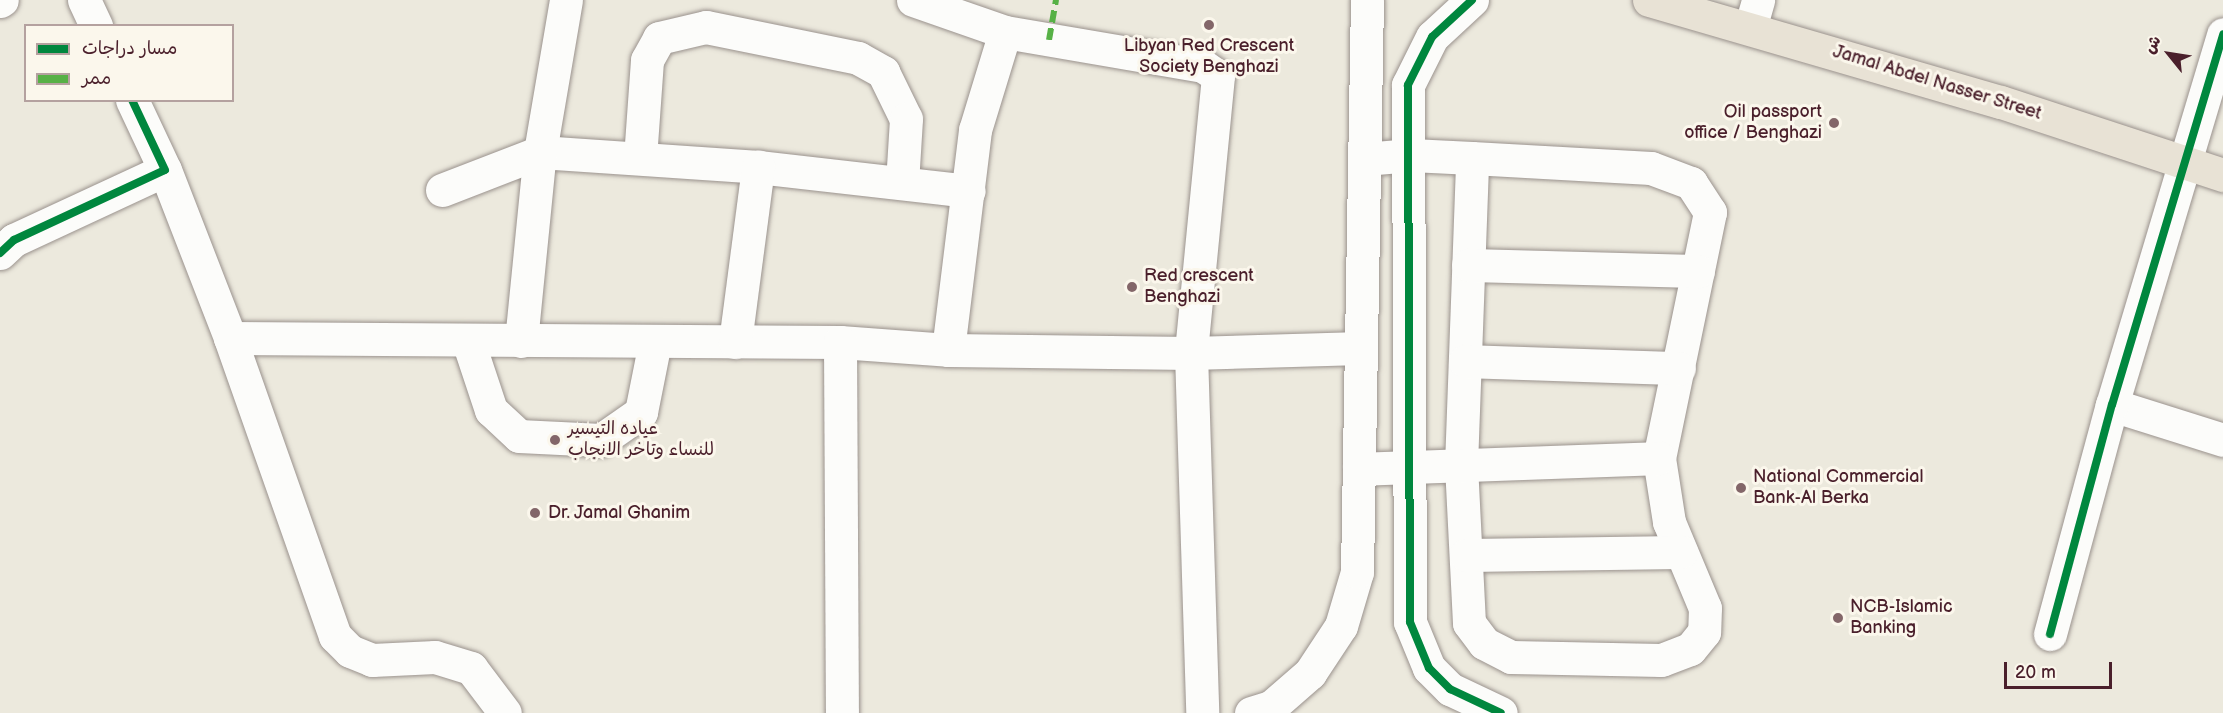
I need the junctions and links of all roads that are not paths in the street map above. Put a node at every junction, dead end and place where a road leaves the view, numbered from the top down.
1 (84, 0) edge
2 (566, 0) edge
3 (913, 0) edge
4 (1367, 0) edge
5 (1472, 0) edge
6 (1649, 0) edge
7 (1712, 8) edge
8 (1754, 13) edge
9 (95, 24) edge
10 (1005, 32) junction
11 (2223, 34) edge
12 (133, 102) edge
13 (540, 152) junction
14 (1411, 155) junction
15 (640, 158) junction
16 (1364, 159) junction
17 (1472, 159) junction
18 (2184, 163) junction
19 (758, 167) junction
20 (165, 170) junction
21 (2223, 175) edge
22 (902, 183) junction
23 (442, 190) dead end
24 (969, 190) junction
25 (0, 253) edge
26 (1468, 265) junction
27 (1698, 271) junction
28 (230, 338) junction
29 (468, 341) junction
30 (521, 341) junction
31 (655, 342) junction
32 (735, 342) junction
33 (840, 342) junction
34 (1360, 348) junction
35 (948, 350) junction
36 (1191, 353) junction
37 (1465, 361) junction
38 (1679, 368) junction
39 (2112, 405) junction
40 (2223, 440) edge
41 (1659, 458) junction
42 (1461, 465) junction
43 (1409, 468) junction
44 (1359, 469) junction
45 (1681, 552) junction
46 (1466, 555) junction
47 (2050, 634) dead end
48 (505, 713) edge
49 (842, 713) edge
50 (1202, 713) edge
51 (1251, 713) edge
52 (1501, 713) edge

1 - 9 street
2 - 13 street
3 - 10 street
4 - 16 street
5 - 14 street
6 - 7 main road, Jamal Abdel Nasser Street
7 - 8 main road, Jamal Abdel Nasser Street
8 - 18 main road, Jamal Abdel Nasser Street
10 - 24 street
10 - 36 street
11 - 18 street
12 - 20 street
13 - 15 street
13 - 23 street
13 - 30 street
14 - 16 street
14 - 17 street
14 - 43 street
15 - 19 street
15 - 22 street
16 - 34 street
17 - 26 street
17 - 27 street
18 - 21 main road, Jamal Abdel Nasser Street
18 - 39 street
19 - 22 street
19 - 32 street
20 - 25 street
20 - 28 street
22 - 24 street
24 - 35 street
26 - 27 street
26 - 37 street
27 - 38 street
28 - 29 street
28 - 48 street
29 - 30 street
29 - 31 street
30 - 31 street
31 - 32 street
32 - 33 street
33 - 35 street
33 - 49 street
34 - 36 street
34 - 44 street
35 - 36 street
36 - 50 street
37 - 38 street
37 - 42 street
38 - 41 street
39 - 40 street
39 - 47 street
41 - 42 street
41 - 45 street
42 - 43 street
42 - 46 street
43 - 44 street
43 - 52 street
44 - 51 street
45 - 46 street
45 - 46 street

